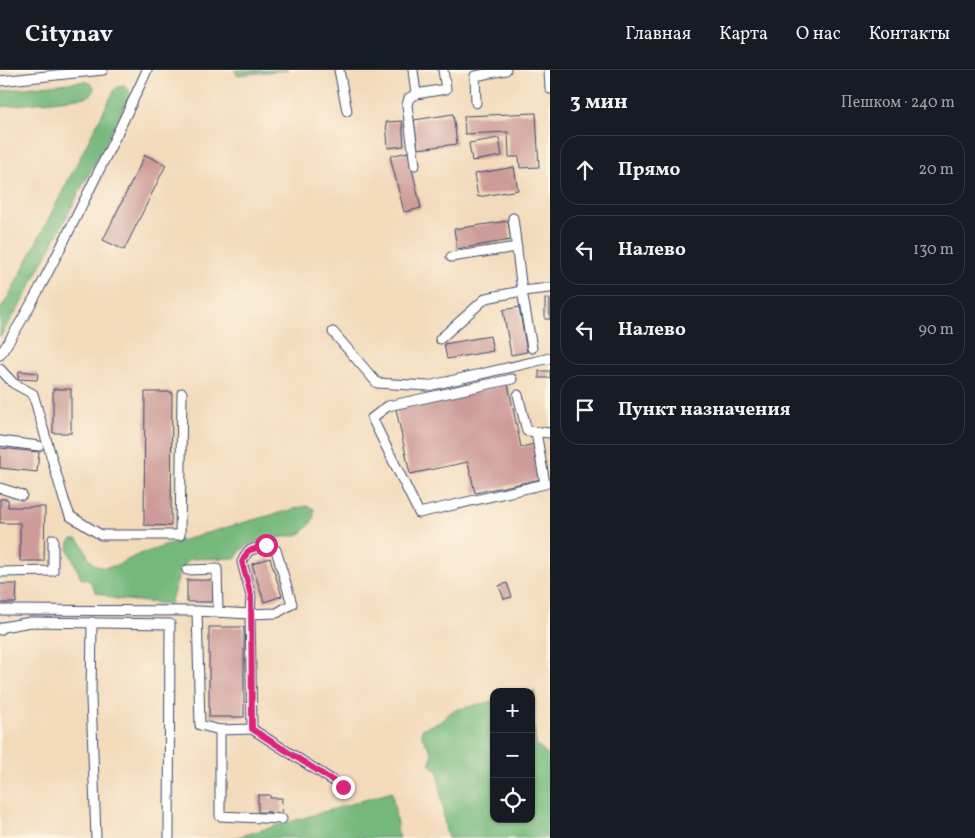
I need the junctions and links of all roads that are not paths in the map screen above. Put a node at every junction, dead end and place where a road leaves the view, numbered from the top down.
1 (103, 70) edge
2 (147, 70) edge
3 (339, 70) edge
4 (414, 70) edge
5 (443, 70) edge
6 (506, 70) edge
7 (549, 70) edge
8 (0, 81) edge
9 (550, 89) edge
10 (416, 94) junction
11 (476, 103) dead end
12 (347, 111) dead end
13 (415, 165) dead end
14 (513, 218) dead end
15 (516, 246) junction
16 (450, 257) dead end
17 (550, 288) edge
18 (522, 291) junction
19 (333, 332) dead end
20 (440, 339) dead end
21 (532, 348) dead end
22 (0, 355) edge
23 (550, 358) edge
24 (0, 368) edge
25 (512, 378) dead end
26 (182, 393) dead end
27 (518, 395) dead end
28 (536, 432) junction
29 (550, 433) edge
30 (0, 441) edge
31 (39, 446) dead end
32 (0, 488) edge
33 (22, 495) dead end
34 (53, 539) dead end
35 (187, 570) dead end
36 (0, 572) edge
37 (0, 610) edge
38 (197, 611) junction
39 (218, 612) junction
40 (250, 614) junction
41 (92, 622) junction
42 (0, 630) edge
43 (252, 729) junction
44 (220, 730) junction
45 (343, 787) dead end
46 (282, 819) dead end
47 (96, 838) edge
48 (170, 838) edge

1 - 8 street
2 - 22 street
3 - 12 street
4 - 10 street
5 - 10 street
6 - 11 street
7 - 9 street
10 - 13 street
14 - 15 street
15 - 16 street
15 - 18 street
17 - 18 street
18 - 20 street
18 - 21 street
19 - 23 street
24 - 26 street
25 - 28 street
27 - 28 street
28 - 29 street
30 - 31 street
32 - 33 street
34 - 36 street
35 - 39 street
37 - 38 street
38 - 39 street
38 - 44 street
39 - 40 street
40 - 40 street
40 - 43 street
41 - 42 street
41 - 47 street
41 - 48 street
43 - 44 street
43 - 45 street
44 - 46 street

